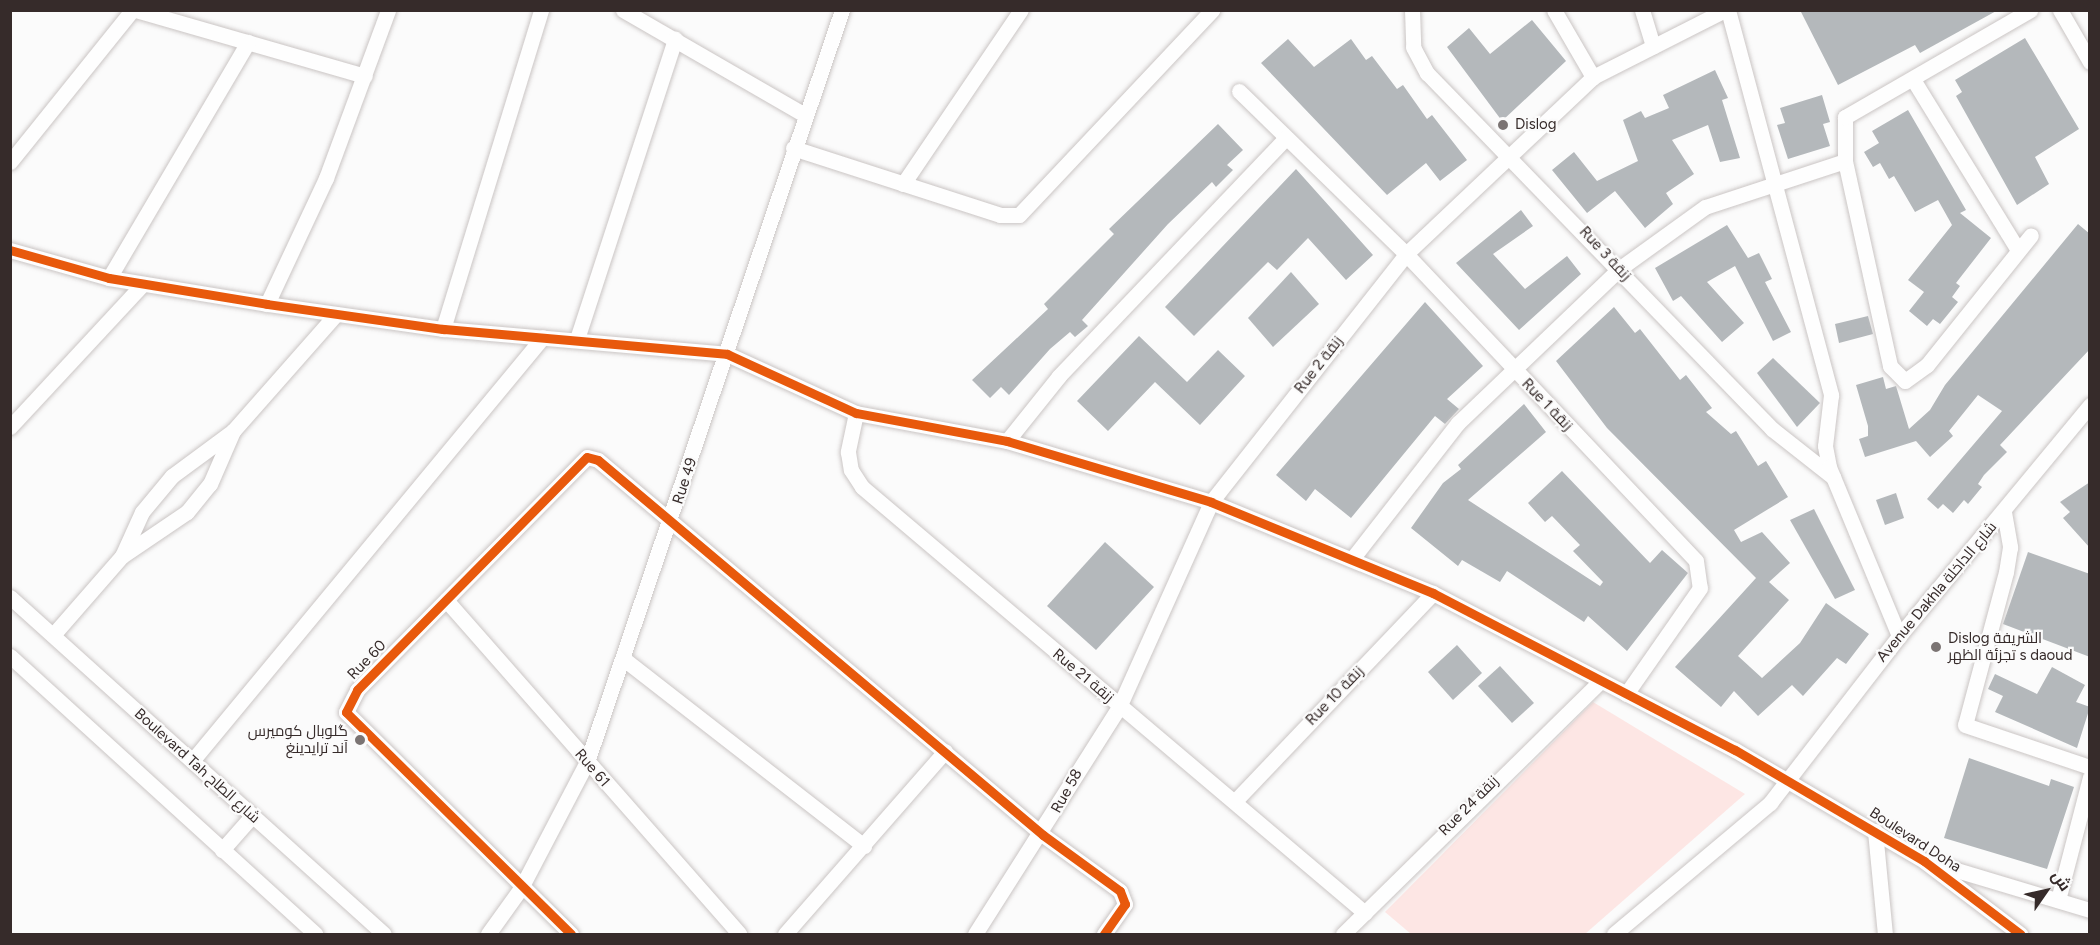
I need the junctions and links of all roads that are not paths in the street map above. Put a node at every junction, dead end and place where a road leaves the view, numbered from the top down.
1 (134, 10) edge
2 (388, 10) edge
3 (541, 10) edge
4 (623, 10) edge
5 (842, 10) edge
6 (1021, 10) edge
7 (1212, 10) edge
8 (1412, 10) edge
9 (1554, 10) edge
10 (1642, 10) edge
11 (1726, 10) edge
12 (2030, 10) edge
13 (2060, 10) edge
14 (675, 39) junction
15 (248, 42) junction
16 (1653, 46) junction
17 (2090, 62) edge
18 (365, 76) junction
19 (1593, 77) junction
20 (1914, 81) junction
21 (1239, 91) dead end
22 (803, 114) junction
23 (1286, 138) junction
24 (793, 148) junction
25 (1511, 154) junction
26 (1845, 161) junction
27 (10, 162) edge
28 (1775, 182) junction
29 (903, 184) junction
30 (2031, 235) dead end
31 (10, 250) edge
32 (2018, 250) junction
33 (1406, 254) junction
34 (1619, 269) junction
35 (109, 278) junction
36 (143, 284) junction
37 (267, 304) junction
38 (336, 314) junction
39 (443, 329) junction
40 (543, 337) junction
41 (577, 339) junction
42 (727, 354) junction
43 (1513, 369) junction
44 (2090, 405) edge
45 (856, 413) junction
46 (10, 426) edge
47 (233, 430) junction
48 (1007, 441) junction
49 (1833, 477) junction
50 (1211, 502) junction
51 (2004, 512) junction
52 (670, 525) junction
53 (122, 556) junction
54 (1352, 559) junction
55 (1433, 593) junction
56 (10, 597) edge
57 (447, 600) junction
58 (52, 635) junction
59 (1899, 636) junction
60 (10, 656) edge
61 (625, 660) junction
62 (1599, 682) junction
63 (1626, 694) junction
64 (1119, 707) junction
65 (945, 751) junction
66 (192, 761) junction
67 (586, 762) junction
68 (2090, 768) edge
69 (2090, 777) edge
70 (1787, 780) junction
71 (1237, 799) junction
72 (252, 816) junction
73 (1875, 831) junction
74 (1043, 835) junction
75 (864, 846) junction
76 (222, 850) junction
77 (1924, 861) junction
78 (521, 888) junction
79 (2058, 900) junction
80 (2090, 910) edge
81 (1365, 913) junction
82 (1881, 932) edge
83 (316, 934) edge
84 (384, 934) edge
85 (488, 934) edge
86 (572, 934) edge
87 (739, 934) edge
88 (785, 934) edge
89 (975, 934) edge
90 (1104, 934) edge
91 (1343, 934) edge
92 (1614, 934) edge
93 (2020, 934) edge

1 - 15 street
1 - 27 street
2 - 18 street
3 - 39 street
4 - 14 street
5 - 22 street, Rue 49
6 - 29 street
7 - 29 street
8 - 25 street, Rue 3 زنقة
9 - 19 street
10 - 16 street
11 - 16 street, Rue 2 زنقة
11 - 28 street
12 - 20 street
13 - 17 street
14 - 22 street
14 - 41 street
15 - 18 street
15 - 35 street
16 - 19 street, Rue 2 زنقة
18 - 37 street
19 - 25 street, Rue 2 زنقة
20 - 26 street
20 - 32 street
21 - 23 street, Rue 1 زنقة
22 - 24 street, Rue 49
23 - 33 street, Rue 1 زنقة
23 - 48 street
24 - 29 street
24 - 42 street, Rue 49
25 - 33 street, Rue 2 زنقة
25 - 34 street, Rue 3 زنقة
26 - 28 street
26 - 32 street
28 - 34 street
28 - 49 street
30 - 32 street
31 - 35 street, Boulevard Doha
33 - 43 street, Rue 1 زنقة
33 - 50 street, Rue 2 زنقة
34 - 43 street
34 - 49 street, Rue 3 زنقة
35 - 36 street, Boulevard Doha
36 - 37 street, Boulevard Doha
36 - 46 street
37 - 38 street, Boulevard Doha
38 - 39 street, Boulevard Doha
38 - 47 street
39 - 40 street, Boulevard Doha
40 - 41 street, Boulevard Doha
40 - 66 street
41 - 42 street, Boulevard Doha
42 - 45 street, Boulevard Doha
42 - 52 street, Rue 49
43 - 54 street
43 - 63 street, Rue 1 زنقة
44 - 51 street, Avenue Dakhla شارع الداخلة
45 - 48 street, Boulevard Doha
45 - 64 street, Rue 21 زنقة
47 - 53 street
47 - 53 street
48 - 50 street, Boulevard Doha
49 - 59 street
50 - 54 street, Boulevard Doha
50 - 64 street, Rue 2 زنقة
51 - 59 street, Avenue Dakhla شارع الداخلة
51 - 68 street
52 - 57 street, Rue 60
52 - 61 street, Rue 49
52 - 65 street
53 - 58 street
54 - 55 street, Boulevard Doha
55 - 62 street, Boulevard Doha
55 - 71 street, Rue 10 زنقة
56 - 58 street, Boulevard Tah شارع الطاح
57 - 67 street, Rue 61
57 - 78 street, Rue 60
58 - 66 street, Boulevard Tah شارع الطاح
59 - 70 street, Avenue Dakhla شارع الداخلة
60 - 76 street
61 - 67 street, Rue 49
61 - 75 street
62 - 63 street, Boulevard Doha
62 - 81 street, Rue 24 زنقة
63 - 70 street, Boulevard Doha
64 - 71 street, Rue 21 زنقة
64 - 74 street, Rue 58
65 - 74 street
65 - 75 street
66 - 72 street, Boulevard Tah شارع الطاح
67 - 78 street, Rue 49
67 - 87 street, Rue 61
69 - 79 street
70 - 73 street, Boulevard Doha
70 - 92 street, Avenue Dakhla شارع الداخلة
71 - 81 street, Rue 21 زنقة
72 - 76 street
72 - 84 street, Boulevard Tah شارع الطاح
73 - 77 street, Boulevard Doha
73 - 82 street
74 - 89 street, Rue 58
74 - 90 street
75 - 88 street
76 - 83 street
77 - 79 street
77 - 93 street, Boulevard Doha
78 - 85 street, Rue 49
78 - 86 street, Rue 60
79 - 80 street
81 - 91 street, Rue 24 زنقة

